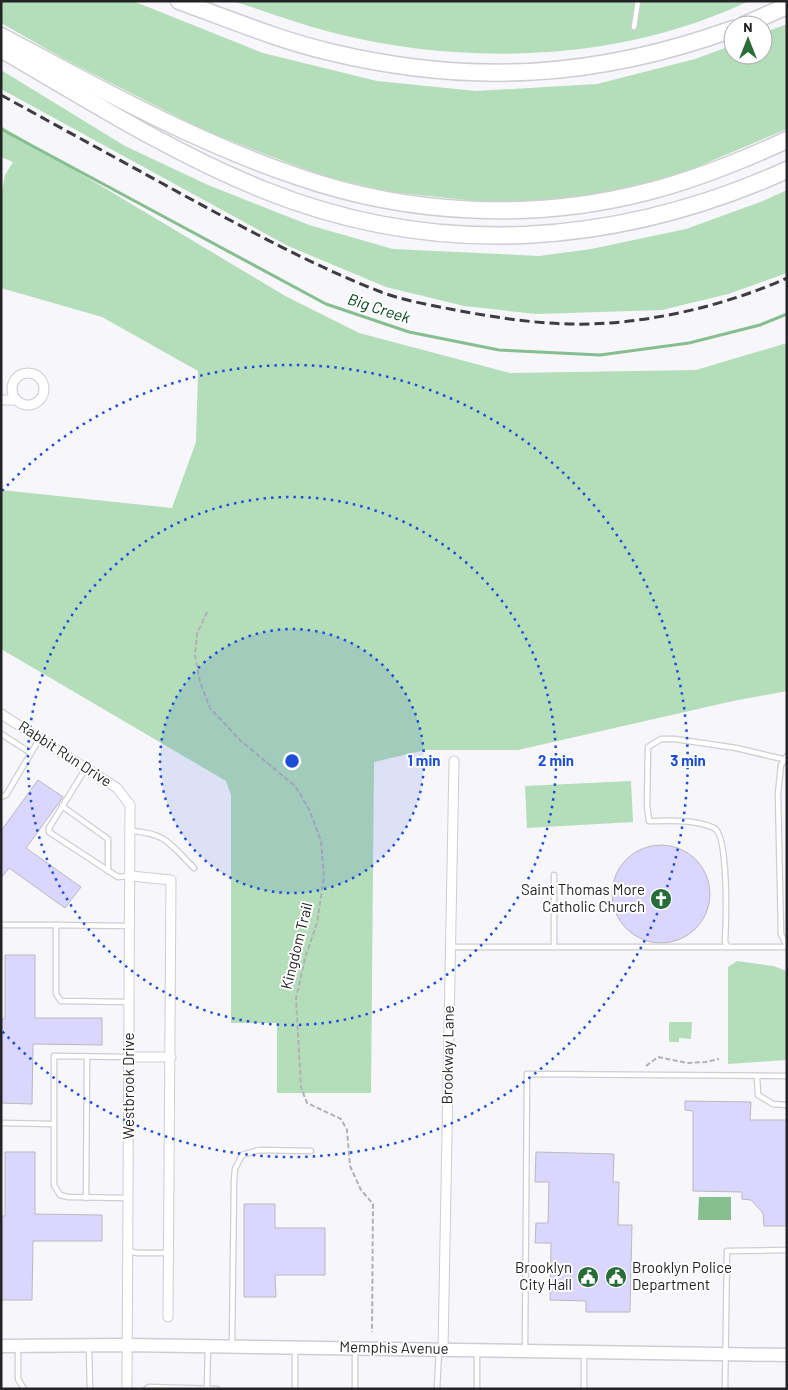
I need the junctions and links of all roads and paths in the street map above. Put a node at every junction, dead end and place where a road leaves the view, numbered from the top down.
1 (179, 1) edge
2 (638, 1) edge
3 (787, 6) edge
4 (767, 15) edge
5 (634, 27) dead end
6 (723, 32) edge
7 (1, 36) edge
8 (1, 49) edge
9 (787, 140) edge
10 (787, 170) edge
11 (1, 400) edge
12 (16, 400) dead end
13 (207, 612) dead end
14 (1, 714) edge
15 (1, 734) edge
16 (40, 738) junction
17 (31, 753) junction
18 (785, 758) edge
19 (454, 761) dead end
20 (86, 768) junction
21 (1, 797) edge
22 (62, 806) junction
23 (132, 829) junction
24 (194, 868) dead end
25 (108, 870) junction
26 (554, 875) dead end
27 (131, 876) junction
28 (1, 925) edge
29 (56, 925) junction
30 (130, 926) junction
31 (728, 946) junction
32 (450, 947) junction
33 (554, 947) junction
34 (786, 947) edge
35 (130, 1002) junction
36 (87, 1057) junction
37 (171, 1057) junction
38 (129, 1058) junction
39 (719, 1059) dead end
40 (646, 1066) dead end
41 (757, 1076) junction
42 (787, 1076) edge
43 (787, 1105) edge
44 (1, 1123) edge
45 (54, 1124) junction
46 (311, 1150) dead end
47 (86, 1198) junction
48 (129, 1198) junction
49 (129, 1250) junction
50 (787, 1250) edge
51 (168, 1253) junction
52 (168, 1317) dead end
53 (372, 1332) dead end
54 (89, 1345) junction
55 (128, 1345) junction
56 (1, 1346) edge
57 (18, 1346) junction
58 (208, 1346) junction
59 (232, 1346) junction
60 (295, 1347) junction
61 (355, 1348) junction
62 (441, 1349) junction
63 (477, 1350) junction
64 (525, 1350) junction
65 (584, 1351) junction
66 (725, 1354) junction
67 (787, 1355) edge
68 (207, 1387) junction
69 (24, 1389) edge
70 (90, 1389) edge
71 (127, 1389) edge
72 (146, 1389) edge
73 (217, 1389) edge
74 (295, 1389) edge
75 (355, 1389) edge
76 (437, 1389) edge
77 (476, 1389) edge
78 (584, 1389) edge
79 (725, 1389) edge

1 - 6 highway
2 - 5 lane
3 - 4 highway
7 - 9 highway
8 - 10 highway
11 - 12 street
13 - 53 path, Kingdom Trail
14 - 16 street, Rabbit Run Drive
15 - 17 lane
16 - 17 lane
16 - 20 street, Rabbit Run Drive
17 - 21 lane
18 - 31 lane
18 - 34 lane
19 - 32 street, Brookway Lane
20 - 22 lane
20 - 23 street, Rabbit Run Drive
22 - 25 lane
22 - 25 lane
23 - 24 lane
23 - 27 street, Westbrook Drive
25 - 27 lane
26 - 33 lane
27 - 30 street, Westbrook Drive
27 - 37 street
28 - 29 lane
29 - 30 lane
29 - 35 lane
30 - 35 street, Westbrook Drive
31 - 33 lane
31 - 34 lane
32 - 33 lane
32 - 62 street, Brookway Lane
35 - 38 street, Westbrook Drive
36 - 38 lane
36 - 45 lane
36 - 47 lane
37 - 38 street
37 - 51 street
38 - 48 street, Westbrook Drive
39 - 40 path
41 - 42 lane
41 - 43 lane
41 - 64 lane
44 - 45 lane
45 - 47 lane
46 - 59 lane
47 - 48 lane
48 - 49 street, Westbrook Drive
49 - 51 lane
49 - 55 street, Westbrook Drive
50 - 66 lane
51 - 52 street
54 - 55 main road, Memphis Avenue
54 - 57 main road, Memphis Avenue
54 - 70 lane
55 - 58 main road, Memphis Avenue
55 - 71 street, Westbrook Drive
56 - 57 main road, Memphis Avenue
57 - 69 lane
58 - 59 main road, Memphis Avenue
58 - 68 lane
59 - 60 main road, Memphis Avenue
60 - 61 main road, Memphis Avenue
60 - 74 lane
61 - 62 main road, Memphis Avenue
61 - 75 lane
62 - 63 main road, Memphis Avenue
62 - 76 lane
63 - 64 main road, Memphis Avenue
63 - 77 lane
64 - 65 main road, Memphis Avenue
65 - 66 main road, Memphis Avenue
65 - 78 lane
66 - 67 main road, Memphis Avenue
66 - 79 lane
68 - 72 lane
68 - 73 lane

